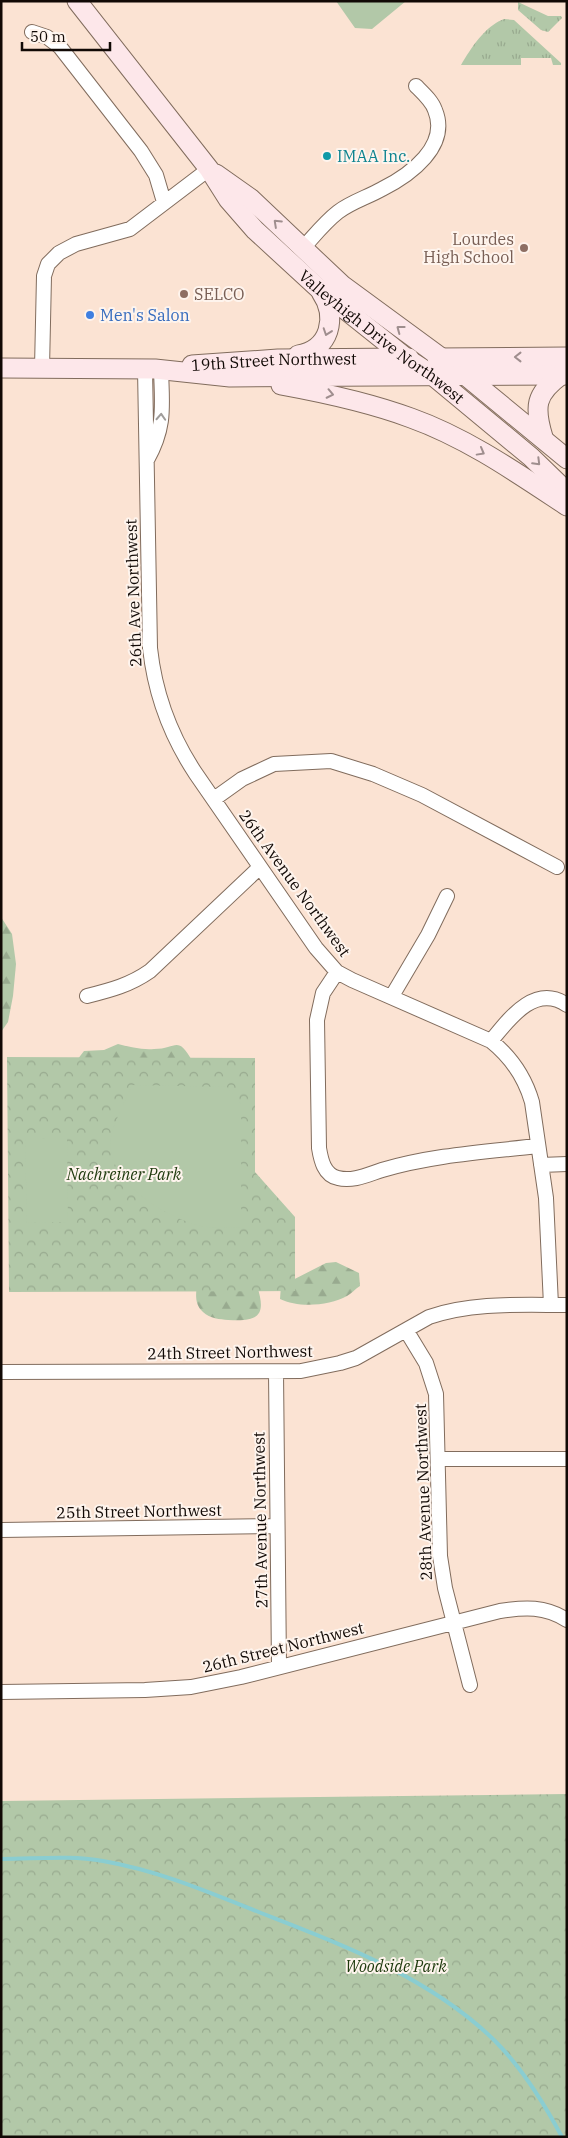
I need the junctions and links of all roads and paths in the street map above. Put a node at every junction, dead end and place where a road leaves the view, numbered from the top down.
1 (77, 1) edge
2 (32, 32) dead end
3 (416, 86) dead end
4 (208, 169) junction
5 (164, 202) junction
6 (303, 248) junction
7 (317, 287) junction
8 (567, 357) edge
9 (406, 358) junction
10 (278, 359) junction
11 (436, 366) junction
12 (1, 368) edge
13 (42, 368) junction
14 (153, 369) junction
15 (564, 375) edge
16 (466, 376) junction
17 (230, 377) junction
18 (543, 437) junction
19 (567, 458) edge
20 (567, 492) edge
21 (567, 506) edge
22 (214, 800) junction
23 (260, 867) junction
24 (558, 867) dead end
25 (447, 896) dead end
26 (337, 972) junction
27 (87, 996) dead end
28 (392, 996) junction
29 (567, 1004) edge
30 (491, 1041) junction
31 (537, 1146) junction
32 (567, 1164) edge
33 (541, 1165) junction
34 (551, 1305) junction
35 (567, 1305) edge
36 (406, 1330) junction
37 (1, 1372) edge
38 (276, 1372) junction
39 (438, 1459) junction
40 (567, 1459) edge
41 (278, 1526) junction
42 (1, 1530) edge
43 (567, 1620) edge
44 (453, 1622) junction
45 (278, 1668) junction
46 (470, 1685) dead end
47 (1, 1692) edge

1 - 4 main road, Valleyhigh Drive Northwest
2 - 5 street
3 - 6 street
4 - 5 street
6 -> 4 main road, Valleyhigh Drive Northwest
4 - 7 main road, Valleyhigh Drive Northwest
5 - 13 street
11 -> 6 main road, Valleyhigh Drive Northwest
7 - 9 main road, Valleyhigh Drive Northwest
7 -> 10 main road
8 -> 11 main road, 19th Street Northwest
9 - 10 main road, 19th Street Northwest
9 - 11 main road, Valleyhigh Drive Northwest
10 - 14 main road, 19th Street Northwest
11 - 16 main road, 19th Street Northwest
11 - 17 main road, 19th Street Northwest
11 -> 20 main road, Valleyhigh Drive Northwest
12 - 13 main road, 19th Street Northwest
13 - 14 main road, 19th Street Northwest
14 - 17 main road, 19th Street Northwest
14 - 22 street, 26th Ave Northwest
15 - 16 main road, 19th Street Northwest
15 - 18 main road
16 - 18 main road, Valleyhigh Drive Northwest
17 -> 21 main road
18 - 19 main road, Valleyhigh Drive Northwest
22 - 23 street, 26th Avenue Northwest
22 - 24 street
23 - 26 street, 26th Avenue Northwest
23 - 27 street
25 - 28 street
26 - 28 street, 26th Avenue Northwest
26 - 31 street
28 - 30 street, 26th Avenue Northwest
29 - 30 street
30 - 31 street, 26th Avenue Northwest
31 - 33 street, 26th Avenue Northwest
32 - 33 street
33 - 34 street, 26th Avenue Northwest
34 - 35 street, 24th Street Northwest
34 - 36 street, 24th Street Northwest
36 - 38 street, 24th Street Northwest
36 - 39 street, 28th Avenue Northwest
37 - 38 street, 24th Street Northwest
38 - 41 street, 27th Avenue Northwest
39 - 40 street
39 - 44 street, 28th Avenue Northwest
41 - 42 street, 25th Street Northwest
41 - 45 street, 27th Avenue Northwest
43 - 44 street, 26th Street Northwest
44 - 45 street, 26th Street Northwest
44 - 46 street, 28th Avenue Northwest
45 - 47 street, 26th Street Northwest

